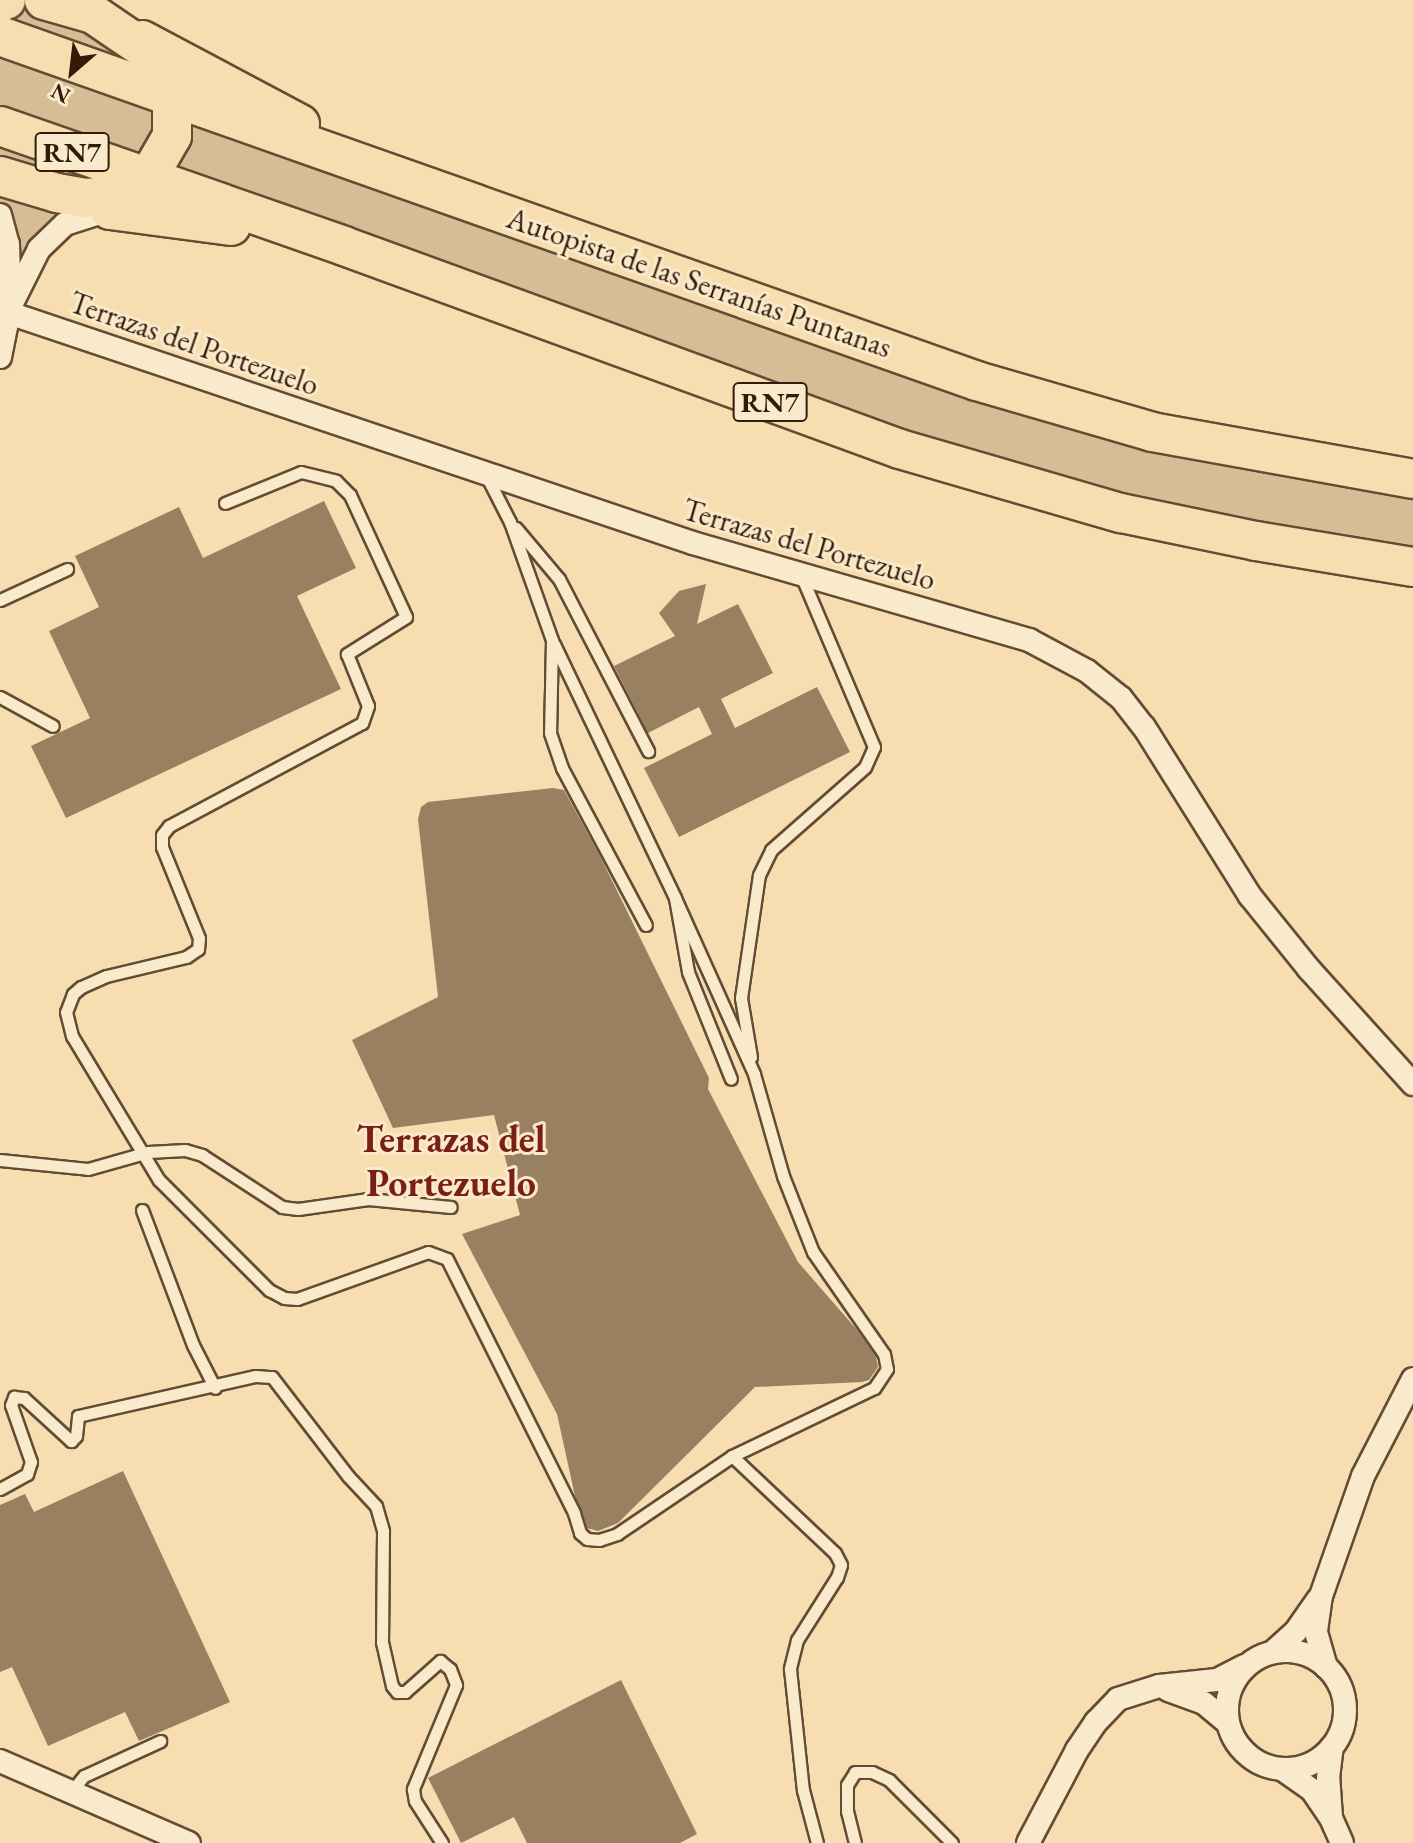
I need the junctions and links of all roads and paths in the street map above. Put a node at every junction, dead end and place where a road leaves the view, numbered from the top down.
1 (48, 1) edge
2 (114, 25) junction
3 (0, 36) edge
4 (172, 97) junction
5 (0, 126) edge
6 (390, 174) junction
7 (0, 176) edge
8 (144, 177) junction
9 (109, 203) junction
10 (0, 215) edge
11 (344, 246) junction
12 (10, 310) junction
13 (0, 357) edge
14 (487, 477) junction
15 (1413, 479) edge
16 (225, 503) dead end
17 (510, 522) junction
18 (1413, 567) edge
19 (67, 569) dead end
20 (801, 574) junction
21 (0, 600) edge
22 (552, 640) junction
23 (0, 697) edge
24 (53, 726) dead end
25 (648, 751) dead end
26 (675, 898) junction
27 (646, 925) dead end
28 (754, 1074) junction
29 (731, 1079) dead end
30 (1413, 1084) edge
31 (142, 1154) junction
32 (0, 1160) edge
33 (451, 1207) dead end
34 (142, 1210) dead end
35 (1413, 1379) edge
36 (215, 1388) junction
37 (732, 1456) junction
38 (0, 1489) edge
39 (1321, 1596) junction
40 (1273, 1652) junction
41 (1249, 1663) junction
42 (1326, 1667) junction
43 (1159, 1686) junction
44 (1228, 1723) junction
45 (160, 1741) dead end
46 (1332, 1747) junction
47 (0, 1761) edge
48 (1282, 1769) junction
49 (70, 1794) junction
50 (1331, 1818) junction
51 (189, 1843) edge
52 (442, 1843) edge
53 (817, 1843) edge
54 (855, 1843) edge
55 (952, 1843) edge
56 (1028, 1843) edge
57 (1342, 1843) edge

1 - 2 highway
2 - 4 highway
2 - 6 highway
3 - 4 highway, Autopista de las Serranías Puntanas
4 - 6 highway, Autopista de las Serranías Puntanas
4 - 8 highway
5 - 8 highway, RN7
6 - 15 highway, Autopista de las Serranías Puntanas
7 - 9 highway
8 - 9 highway
8 - 11 highway, RN7
9 - 11 highway
9 - 12 street
10 - 12 street
11 - 18 highway, RN7
12 - 13 street
12 - 14 street, Terrazas del Portezuelo
14 - 17 lane
14 - 20 street, Terrazas del Portezuelo
16 - 31 lane
17 - 22 lane
17 - 25 lane
19 - 21 lane
20 - 28 lane
20 - 30 street, Terrazas del Portezuelo
22 - 26 lane
22 - 27 lane
23 - 24 lane
26 - 28 lane
26 - 29 lane
28 - 37 lane
31 - 32 lane
31 - 33 lane
31 - 37 lane
34 - 36 lane
35 - 39 street
36 - 38 lane
36 - 52 lane
37 - 53 lane
39 - 40 street
39 - 42 street
40 - 41 street
40 - 42 street
41 - 43 street
41 - 44 street
42 - 46 street
43 - 44 street
43 - 56 street
44 - 48 street
45 - 49 lane
46 - 48 street
46 - 50 street
47 - 49 street
48 - 50 street
49 - 51 street
50 - 57 street
54 - 55 lane

